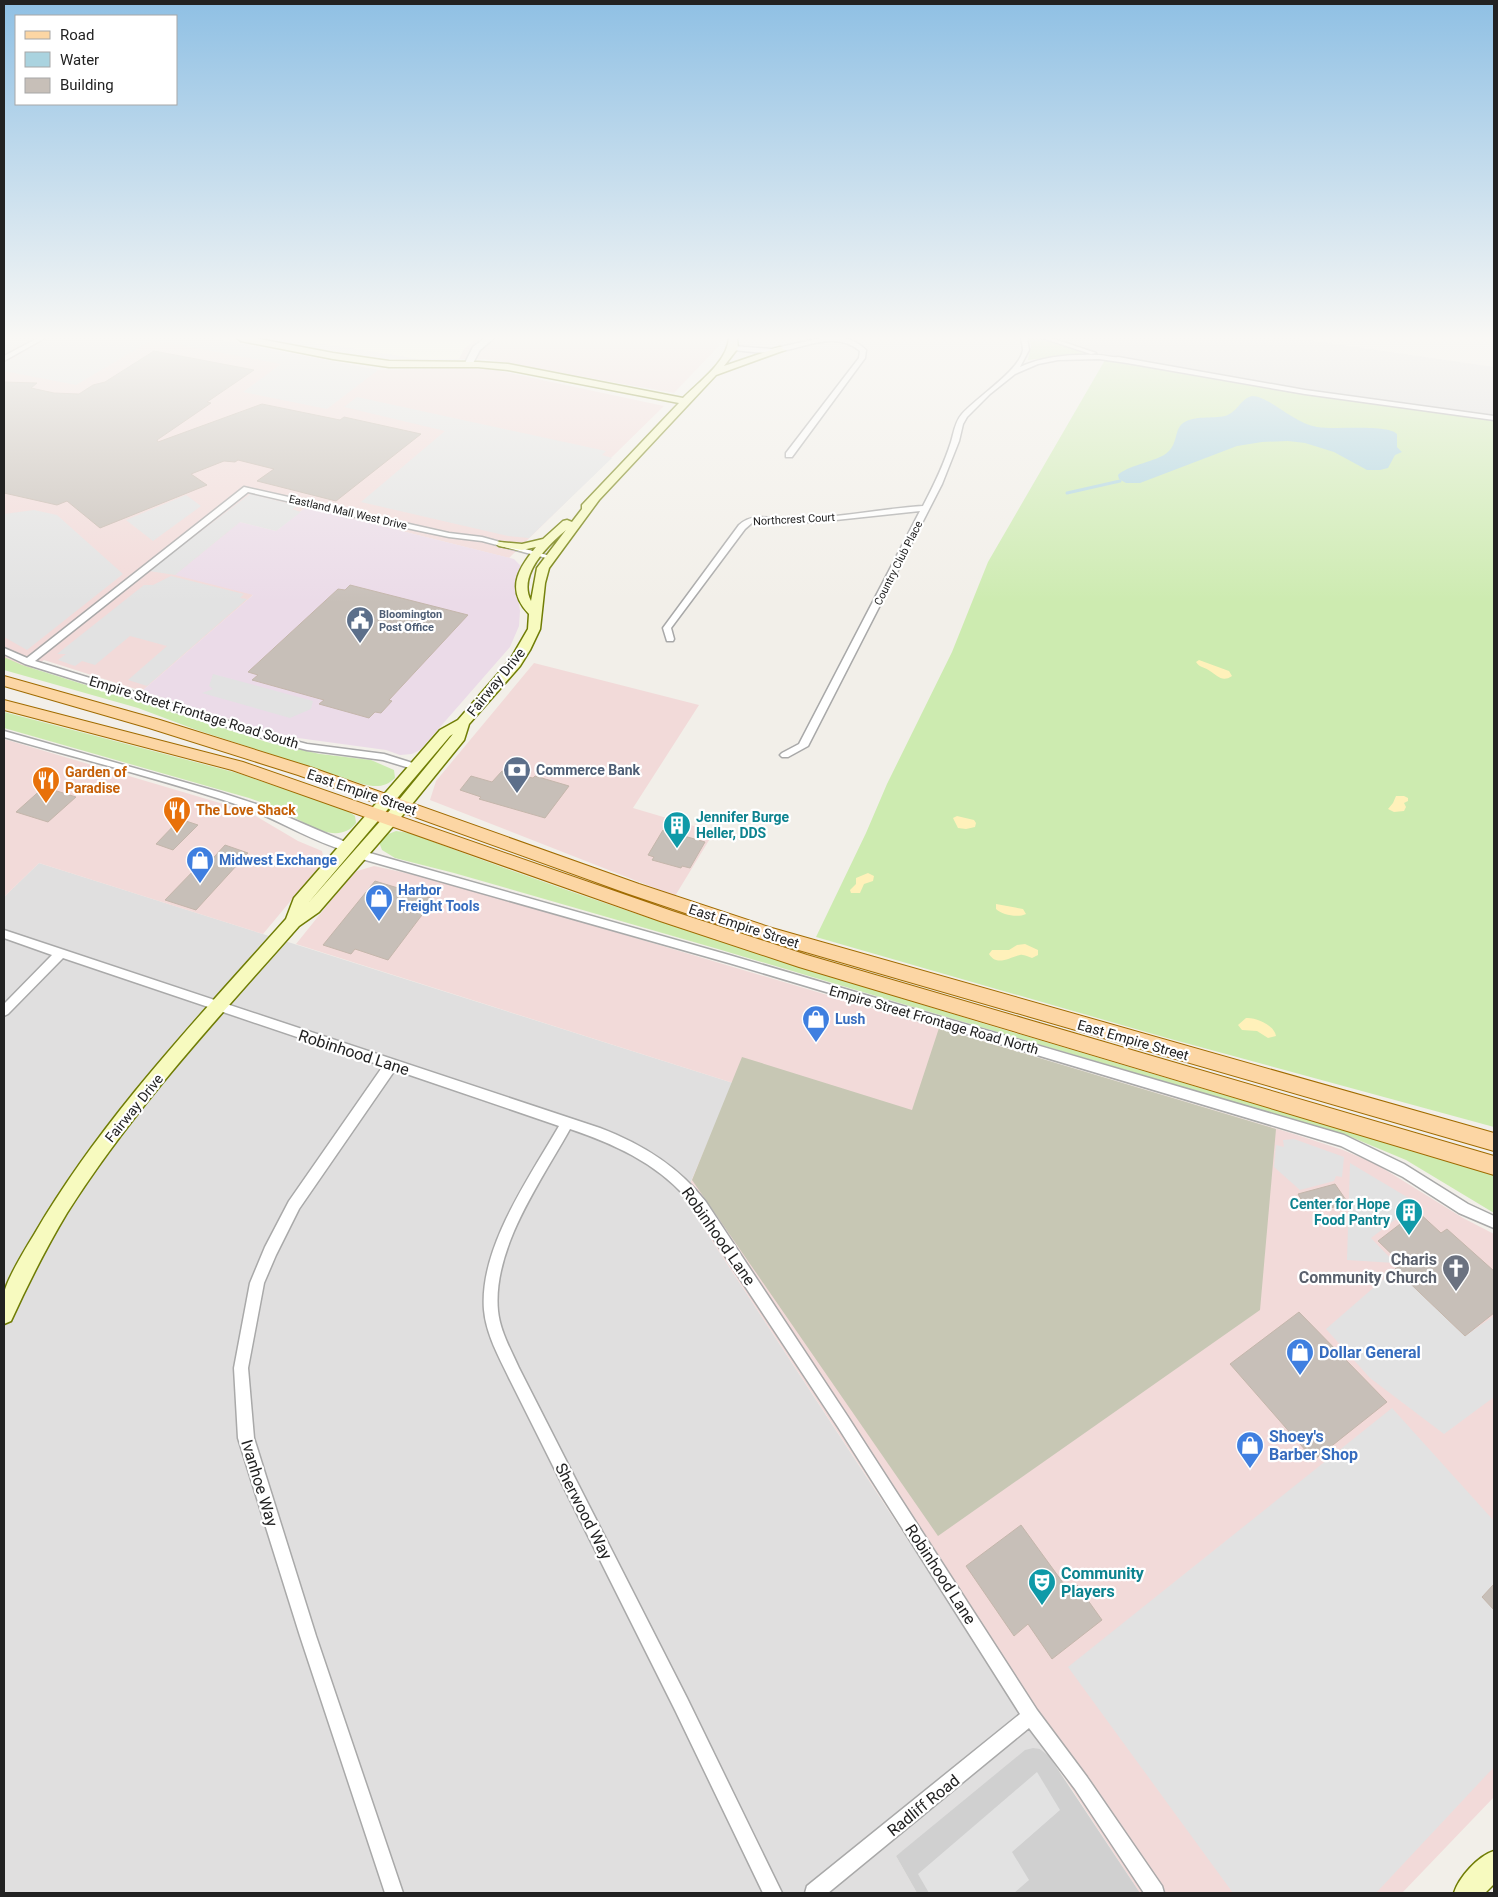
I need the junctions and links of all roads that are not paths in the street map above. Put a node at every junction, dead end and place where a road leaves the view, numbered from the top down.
1 (663, 427) edge
2 (811, 427) edge
3 (958, 427) edge
4 (789, 456) dead end
5 (594, 500) junction
6 (926, 508) junction
7 (449, 535) junction
8 (548, 541) junction
9 (503, 544) junction
10 (542, 558) junction
11 (670, 639) dead end
12 (4, 651) edge
13 (28, 662) junction
14 (4, 681) edge
15 (4, 690) edge
16 (88, 703) junction
17 (4, 705) edge
18 (463, 723) junction
19 (4, 734) edge
20 (785, 755) dead end
21 (416, 767) junction
22 (389, 809) junction
23 (353, 851) junction
24 (4, 934) edge
25 (60, 954) junction
26 (218, 1007) junction
27 (4, 1011) edge
28 (392, 1064) junction
29 (567, 1123) junction
30 (1494, 1142) edge
31 (1494, 1166) edge
32 (1494, 1222) edge
33 (4, 1314) edge
34 (1032, 1716) junction
35 (1494, 1864) edge
36 (394, 1893) edge
37 (773, 1893) edge
38 (814, 1893) edge
39 (1155, 1893) edge
40 (1467, 1893) edge

1 - 5 main road, Fairway Drive
2 - 4 street
3 - 6 street, Country Club Place
5 - 8 main road, Fairway Drive
5 - 10 main road, Fairway Drive
6 - 11 street, Northcrest Court
6 - 20 street, Country Club Place
7 - 9 street, Eastland Mall West Drive
7 - 10 street, Eastland Mall West Drive
7 - 13 street, Eastland Mall West Drive
8 - 9 main road
8 - 10 main road, Fairway Drive
9 - 10 street, Eastland Mall West Drive
10 - 18 main road, Fairway Drive
12 - 13 street, Empire Street Frontage Road South
13 - 21 street, Empire Street Frontage Road South
14 - 16 main road, East Empire Street
15 - 16 main road
16 - 22 main road, East Empire Street
17 - 22 main road, East Empire Street
18 - 21 main road, Fairway Drive
18 - 22 main road, Fairway Drive
19 - 23 street, Empire Street Frontage Road North
21 - 22 main road, Fairway Drive
22 - 23 main road, Fairway Drive
22 - 30 main road, East Empire Street
22 - 31 main road, East Empire Street
23 - 26 main road, Fairway Drive
23 - 32 street, Empire Street Frontage Road North
24 - 25 street, Robinhood Lane
25 - 26 street, Robinhood Lane
25 - 27 street
26 - 28 street, Robinhood Lane
26 - 33 main road, Fairway Drive
28 - 29 street, Robinhood Lane
28 - 36 street, Ivanhoe Way
29 - 34 street, Robinhood Lane
29 - 37 street, Sherwood Way
34 - 38 street, Radliff Road
34 - 39 street, Robinhood Lane
35 - 40 main road

